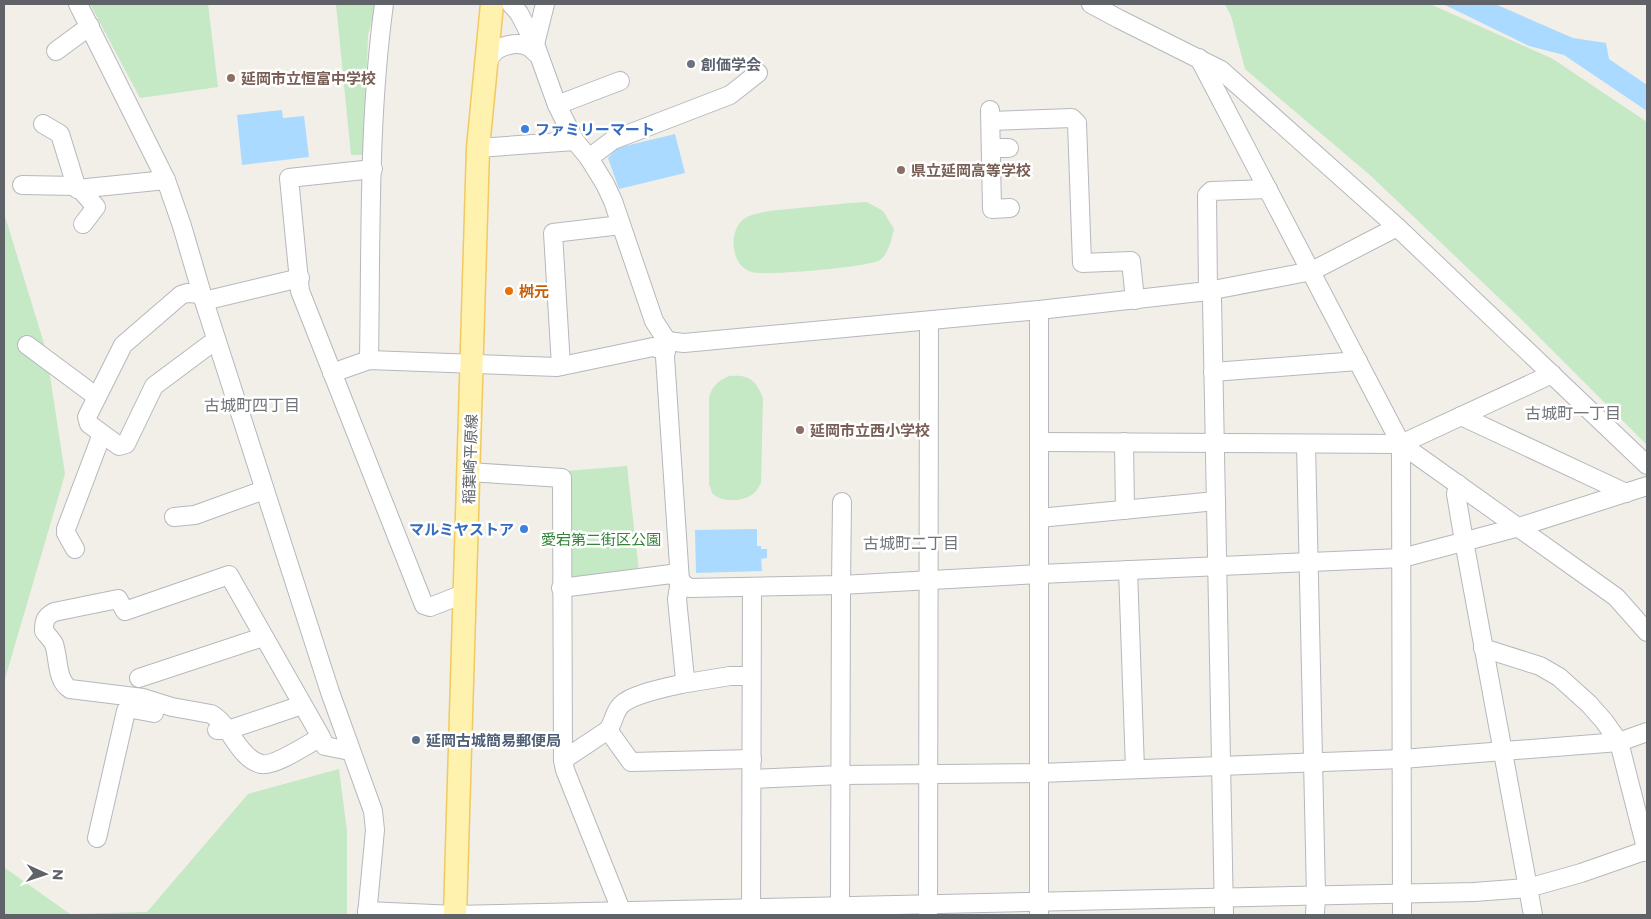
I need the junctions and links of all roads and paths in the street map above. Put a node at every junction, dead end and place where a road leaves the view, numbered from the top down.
1 (78, 4) edge
2 (384, 4) edge
3 (492, 4) edge
4 (511, 4) edge
5 (545, 4) edge
6 (1092, 4) edge
7 (90, 26) junction
8 (536, 50) junction
9 (56, 51) dead end
10 (1199, 58) junction
11 (758, 73) dead end
12 (485, 75) junction
13 (620, 81) dead end
14 (557, 105) junction
15 (43, 124) dead end
16 (575, 141) junction
17 (478, 148) junction
18 (991, 148) junction
19 (1009, 148) dead end
20 (589, 158) junction
21 (373, 169) junction
22 (166, 180) junction
23 (22, 185) dead end
24 (78, 188) junction
25 (1268, 189) junction
26 (1010, 208) dead end
27 (83, 224) dead end
28 (621, 225) junction
29 (1398, 228) junction
30 (1312, 271) junction
31 (300, 278) junction
32 (1208, 291) junction
33 (203, 298) junction
34 (1134, 300) junction
35 (1038, 310) junction
36 (929, 321) junction
37 (217, 343) junction
38 (27, 344) dead end
39 (666, 346) junction
40 (369, 360) junction
41 (1358, 361) junction
42 (472, 364) junction
43 (561, 366) junction
44 (1213, 372) junction
45 (332, 373) junction
46 (1552, 374) junction
47 (97, 397) junction
48 (1461, 416) junction
49 (102, 434) junction
50 (1040, 442) junction
51 (1124, 442) junction
52 (1215, 442) junction
53 (1306, 444) junction
54 (1401, 444) junction
55 (1647, 465) edge
56 (469, 472) junction
57 (1458, 484) junction
58 (1647, 486) edge
59 (264, 490) junction
60 (1626, 493) junction
61 (1216, 501) junction
62 (842, 502) dead end
63 (1126, 510) junction
64 (174, 517) dead end
65 (1040, 518) junction
66 (1518, 527) junction
67 (1464, 541) junction
68 (75, 549) dead end
69 (1402, 558) junction
70 (1308, 562) junction
71 (1218, 567) junction
72 (1128, 570) junction
73 (1040, 574) junction
74 (928, 580) junction
75 (680, 581) junction
76 (840, 585) junction
77 (752, 587) junction
78 (561, 588) junction
79 (466, 593) junction
80 (1647, 632) edge
81 (263, 637) junction
82 (1483, 648) junction
83 (752, 676) junction
84 (139, 678) dead end
85 (681, 684) junction
86 (302, 705) junction
87 (228, 730) junction
88 (608, 730) junction
89 (1647, 732) edge
90 (321, 738) junction
91 (1619, 742) junction
92 (350, 751) junction
93 (1503, 751) junction
94 (1402, 758) junction
95 (752, 759) junction
96 (563, 760) junction
97 (1313, 762) junction
98 (1221, 766) junction
99 (1135, 769) junction
100 (1040, 772) junction
101 (928, 775) junction
102 (841, 776) junction
103 (752, 779) junction
104 (97, 838) dead end
105 (1647, 851) edge
106 (1528, 888) junction
107 (1402, 893) junction
108 (1316, 895) junction
109 (1224, 896) junction
110 (840, 906) junction
111 (1134, 907) edge
112 (1039, 908) edge
113 (928, 909) edge
114 (751, 912) edge
115 (367, 913) edge
116 (622, 913) edge
117 (455, 915) edge
118 (1224, 915) edge
119 (1315, 915) edge
120 (1402, 915) edge
121 (1533, 915) edge

1 - 7 street
2 - 21 street
3 - 12 main road, 稲葉崎平原線
4 - 8 street
5 - 8 street
6 - 10 street
7 - 9 street
7 - 22 street
8 - 12 street
8 - 14 street
10 - 25 street
10 - 29 street
11 - 20 street
12 - 17 main road, 稲葉崎平原線
13 - 14 street
14 - 16 street
15 - 24 street
16 - 17 street
16 - 20 street
17 - 42 main road, 稲葉崎平原線
18 - 19 street
18 - 26 street
18 - 34 street
20 - 28 street
21 - 31 street
21 - 40 street
22 - 24 street
22 - 33 street
23 - 24 street
24 - 27 street
25 - 30 street
25 - 32 street
28 - 39 street
28 - 43 street
29 - 30 street
29 - 46 street
30 - 32 street
30 - 41 street
31 - 33 street
31 - 45 street
32 - 34 street
32 - 44 street
33 - 37 street
33 - 47 street
34 - 35 street
35 - 36 street
35 - 50 street
36 - 39 street
36 - 74 street
37 - 49 street
37 - 59 street
38 - 47 street
39 - 43 street
39 - 75 street
40 - 42 street
40 - 45 street
41 - 44 street
41 - 54 street
42 - 43 street
42 - 56 main road, 稲葉崎平原線
44 - 52 street
45 - 79 street
46 - 48 street
46 - 55 street
47 - 49 street
48 - 54 street
48 - 60 street
49 - 68 street
50 - 51 street
50 - 65 street
51 - 52 street
51 - 63 street
52 - 53 street
52 - 61 street
53 - 54 street
53 - 70 street
54 - 57 street
54 - 69 street
56 - 78 street
56 - 79 main road, 稲葉崎平原線
57 - 66 street
57 - 67 street
58 - 60 street
59 - 64 street
59 - 92 street
60 - 66 street
61 - 63 street
61 - 71 street
62 - 76 street
63 - 65 street
65 - 73 street
66 - 67 street
66 - 80 street
67 - 69 street
67 - 82 street
69 - 70 street
69 - 94 street
70 - 71 street
70 - 97 street
71 - 72 street
71 - 98 street
72 - 73 street
72 - 99 street
73 - 74 street
73 - 100 street
74 - 76 street
74 - 101 street
75 - 77 street
75 - 78 street
75 - 85 street
76 - 77 street
76 - 102 street
77 - 83 street
78 - 96 street
79 - 117 main road, 稲葉崎平原線
81 - 84 street
81 - 86 street
81 - 87 street
82 - 91 street
82 - 93 street
83 - 85 street
83 - 95 street
85 - 88 street
86 - 87 street
86 - 90 street
87 - 90 street
87 - 104 street
88 - 95 street
88 - 96 street
89 - 91 street
90 - 92 street
91 - 93 street
91 - 105 street
92 - 115 street
93 - 94 street
93 - 106 street
94 - 97 street
94 - 107 street
95 - 103 street
96 - 116 street
97 - 98 street
97 - 108 street
98 - 99 street
98 - 109 street
99 - 100 street
100 - 101 street
100 - 112 street
101 - 102 street
101 - 113 street
102 - 103 street
102 - 110 street
103 - 114 street
105 - 106 street
106 - 107 street
106 - 121 street
107 - 108 street
107 - 120 street
108 - 109 street
108 - 119 street
109 - 111 street
109 - 118 street
110 - 113 street
110 - 114 street
111 - 112 street
112 - 113 street
114 - 116 street
115 - 117 street
116 - 117 street

